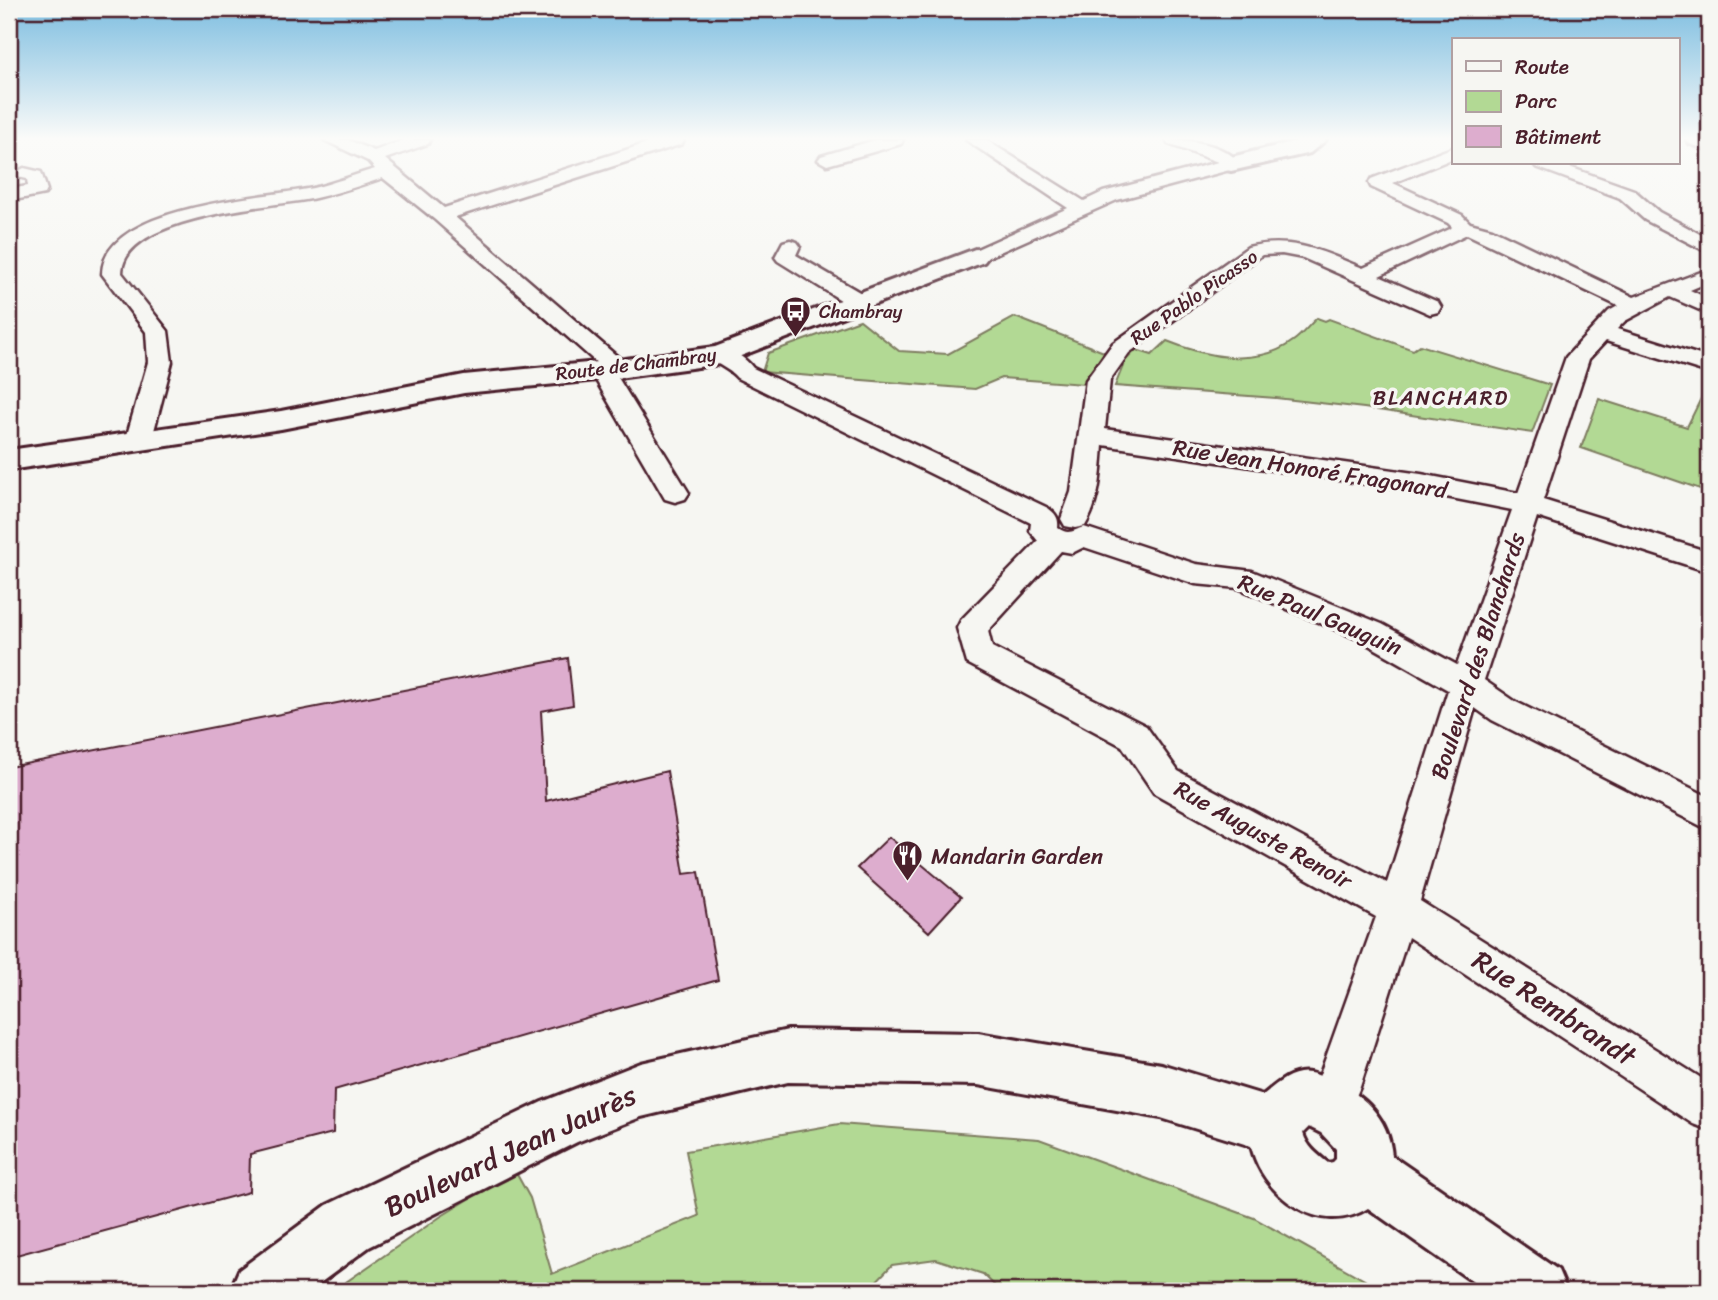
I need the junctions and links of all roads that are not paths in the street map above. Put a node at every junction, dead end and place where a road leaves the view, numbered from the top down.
1 (268, 201) edge
2 (424, 201) edge
3 (486, 201) edge
4 (1069, 201) edge
5 (1099, 201) edge
6 (1416, 201) edge
7 (1635, 201) edge
8 (1084, 208) junction
9 (441, 215) junction
10 (1463, 227) junction
11 (790, 246) dead end
12 (1709, 247) edge
13 (975, 257) joint
14 (1364, 275) junction
15 (1709, 275) edge
16 (1671, 289) junction
17 (860, 302) junction
18 (1635, 306) junction
19 (1430, 307) dead end
20 (1709, 307) edge
21 (1602, 332) junction
22 (720, 355) junction
23 (1709, 366) edge
24 (610, 370) junction
25 (1092, 435) junction
26 (138, 442) junction
27 (9, 460) edge
28 (675, 494) dead end
29 (1527, 504) junction
30 (1065, 529) junction
31 (1709, 562) edge
32 (1468, 686) junction
33 (1709, 814) edge
34 (1398, 909) junction
35 (1329, 1105) junction
36 (1709, 1108) edge
37 (1276, 1126) junction
38 (1363, 1170) junction
39 (260, 1291) edge
40 (1537, 1291) edge

1 - 26 street
2 - 9 street
3 - 9 street
4 - 8 street
5 - 8 street, Route de Chambray
6 - 10 street
7 - 12 street
8 - 13 street, Route de Chambray
9 - 24 street
10 - 14 street
10 - 18 street
11 - 17 street
13 - 17 street, Route de Chambray
14 - 19 street, Rue Pablo Picasso
14 - 25 street, Rue Pablo Picasso
15 - 16 street, Boulevard des Blanchards
16 - 18 street, Boulevard des Blanchards
16 - 20 street
17 - 22 street, Route de Chambray
18 - 21 street, Boulevard des Blanchards
21 - 23 street
21 - 29 street, Boulevard des Blanchards
22 - 24 street, Route de Chambray
22 - 30 street, Rue Paul Gauguin
24 - 26 street, Route de Chambray
24 - 28 street
25 - 29 street, Rue Jean Honoré Fragonard
25 - 30 street, Rue Pablo Picasso
26 - 27 street, Route de Chambray
29 - 31 street, Rue Jean Honoré Fragonard
29 - 32 street, Boulevard des Blanchards
30 - 32 street, Rue Paul Gauguin
30 - 34 street, Rue Auguste Renoir
32 - 33 street, Rue Paul Gauguin
32 - 34 street, Boulevard des Blanchards
34 - 35 street, Boulevard des Blanchards
34 - 36 street, Rue Rembrandt
35 - 37 street
35 - 38 street
37 - 38 street
37 - 39 street, Boulevard Jean Jaurès
38 - 40 street

